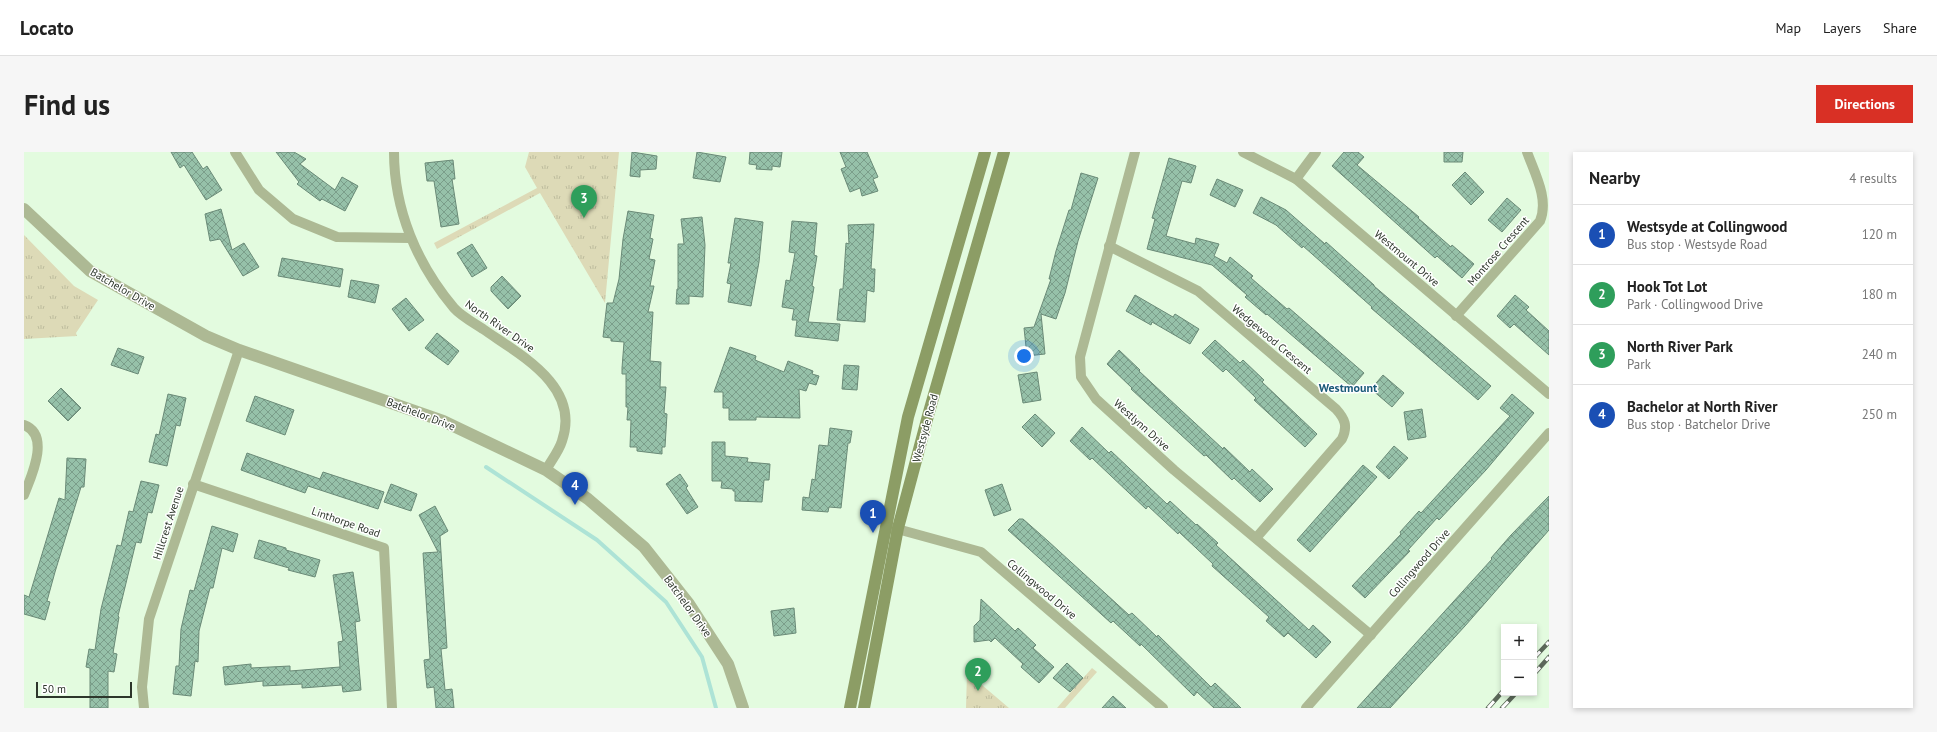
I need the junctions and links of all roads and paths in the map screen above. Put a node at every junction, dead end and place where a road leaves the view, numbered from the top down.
1 (235, 152) edge
2 (394, 152) edge
3 (986, 152) edge
4 (1004, 152) edge
5 (1135, 152) edge
6 (1243, 152) edge
7 (1316, 152) edge
8 (1527, 152) edge
9 (1296, 180) junction
10 (24, 208) edge
11 (410, 238) junction
12 (1109, 246) junction
13 (1456, 316) junction
14 (239, 350) junction
15 (1549, 394) edge
16 (26, 426) edge
17 (1549, 433) edge
18 (546, 470) junction
19 (193, 484) junction
20 (24, 495) edge
21 (885, 526) junction
22 (898, 528) junction
23 (1256, 538) junction
24 (1371, 635) junction
25 (144, 708) edge
26 (392, 708) edge
27 (743, 708) edge
28 (850, 708) edge
29 (864, 708) edge
30 (1163, 708) edge
31 (1306, 708) edge

1 - 11 street
2 - 11 street, North River Drive
3 - 21 main road, Westsyde Road
4 - 22 main road, Westsyde Road
5 - 12 street, Westlynn Drive
6 - 9 street, Westmount Drive
7 - 9 street
8 - 13 street, Montrose Crescent
9 - 13 street, Westmount Drive
10 - 14 street, Batchelor Drive
11 - 18 street, North River Drive
12 - 23 street, Westlynn Drive
12 - 23 street, Wedgewood Crescent
13 - 15 street, Westmount Drive
14 - 18 street, Batchelor Drive
14 - 19 street, Hillcrest Avenue
16 - 20 street
17 - 24 street, Collingwood Drive
18 - 27 street, Batchelor Drive
19 - 25 street, Hillcrest Avenue
19 - 26 street, Linthorpe Road
21 - 22 street, Collingwood Drive
21 - 28 main road, Westsyde Road
22 - 29 main road, Westsyde Road
22 - 30 street, Collingwood Drive
23 - 24 street, Westlynn Drive
24 - 31 street, Collingwood Drive

